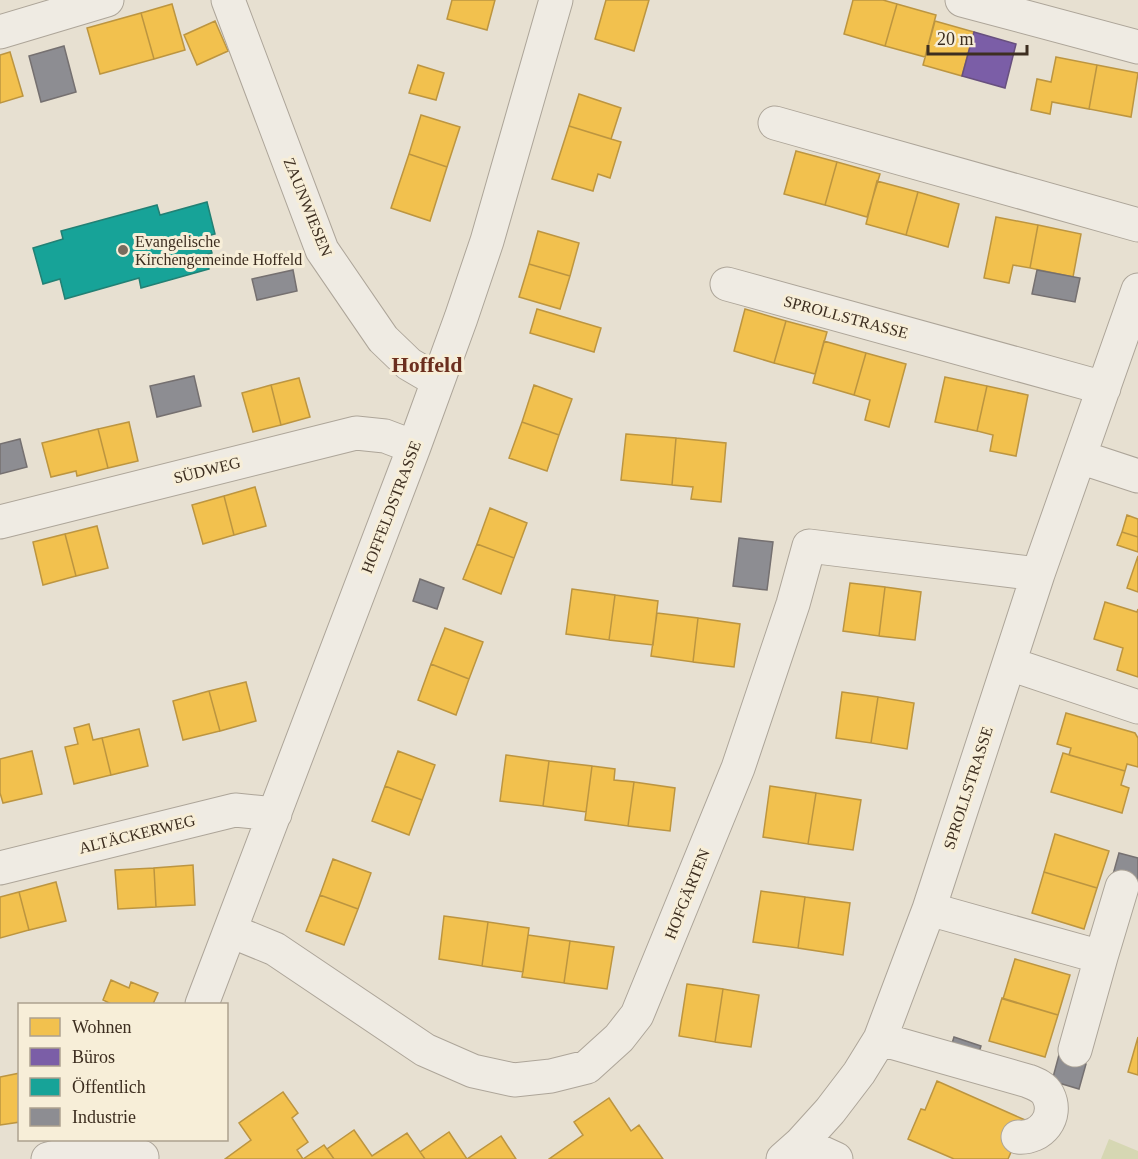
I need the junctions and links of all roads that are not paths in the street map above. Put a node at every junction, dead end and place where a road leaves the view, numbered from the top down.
1 (107, 0) edge
2 (228, 0) edge
3 (556, 0) edge
4 (962, 0) edge
5 (0, 32) edge
6 (1138, 47) edge
7 (775, 123) dead end
8 (1138, 225) edge
9 (727, 284) dead end
10 (1138, 290) edge
11 (438, 381) junction
12 (1104, 388) junction
13 (414, 447) junction
14 (1080, 457) junction
15 (1138, 476) edge
16 (0, 522) edge
17 (1038, 574) junction
18 (1010, 664) junction
19 (1138, 708) edge
20 (275, 814) junction
21 (0, 868) edge
22 (1122, 887) dead end
23 (929, 909) junction
24 (231, 931) junction
25 (1101, 957) junction
26 (203, 1003) edge
27 (880, 1039) junction
28 (1075, 1050) dead end
29 (1018, 1137) dead end
30 (792, 1151) edge
31 (144, 1152) edge
32 (48, 1159) edge
33 (836, 1159) edge

1 - 5 street
2 - 11 street, ZAUNWIESEN
3 - 11 street, HOFFELDSTRASSE
4 - 6 street
7 - 8 street
9 - 12 street, SPROLLSTRASSE
10 - 12 street, SPROLLSTRASSE
11 - 13 street, HOFFELDSTRASSE
12 - 14 street, SPROLLSTRASSE
13 - 16 street, SÜDWEG
13 - 20 street, HOFFELDSTRASSE
14 - 15 street
14 - 17 street, SPROLLSTRASSE
17 - 18 street, SPROLLSTRASSE
17 - 24 street, HOFGÄRTEN
18 - 19 street
18 - 23 street, SPROLLSTRASSE
20 - 21 street, ALTÄCKERWEG
20 - 24 street, HOFFELDSTRASSE
22 - 25 street
23 - 25 street
23 - 27 street, SPROLLSTRASSE
24 - 26 street, HOFFELDSTRASSE
25 - 28 street
27 - 29 street
27 - 30 street, SPROLLSTRASSE
30 - 33 street
31 - 32 street

